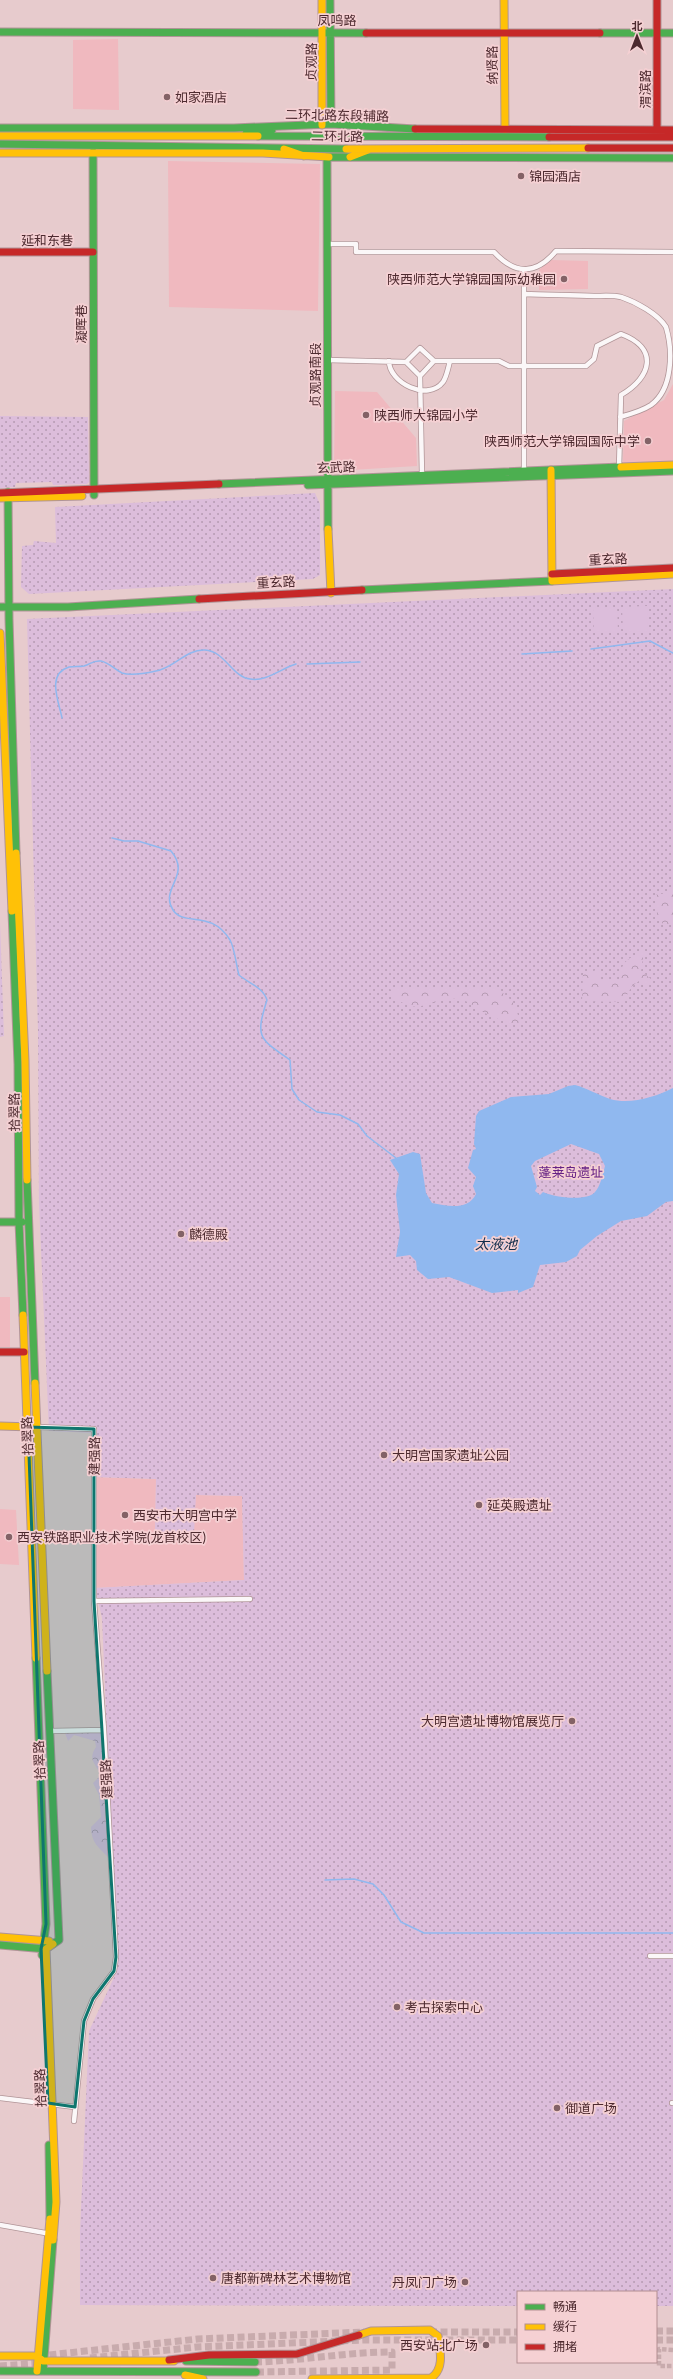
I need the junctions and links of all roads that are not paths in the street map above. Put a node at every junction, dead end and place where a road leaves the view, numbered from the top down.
1 (322, 0) edge
2 (330, 0) edge
3 (504, 0) edge
4 (657, 0) edge
5 (662, 0) edge
6 (0, 32) edge
7 (327, 32) junction
8 (504, 32) junction
9 (660, 33) junction
10 (673, 33) edge
11 (331, 124) junction
12 (322, 125) junction
13 (356, 125) junction
14 (295, 126) junction
15 (0, 128) edge
16 (505, 129) junction
17 (659, 130) junction
18 (673, 130) edge
19 (239, 135) junction
20 (0, 136) edge
21 (673, 136) edge
22 (427, 137) junction
23 (0, 144) edge
24 (278, 147) junction
25 (673, 148) edge
26 (371, 149) junction
27 (93, 152) junction
28 (0, 153) edge
29 (304, 156) junction
30 (327, 157) junction
31 (350, 157) junction
32 (673, 158) edge
33 (327, 244) junction
34 (0, 252) edge
35 (93, 252) junction
36 (673, 252) edge
37 (524, 270) junction
38 (524, 294) junction
39 (327, 360) junction
40 (389, 361) junction
41 (434, 361) junction
42 (450, 361) junction
43 (406, 362) junction
44 (524, 366) junction
45 (420, 376) junction
46 (421, 390) junction
47 (620, 417) junction
48 (673, 466) edge
49 (619, 468) junction
50 (524, 471) junction
51 (673, 471) edge
52 (551, 473) junction
53 (422, 475) junction
54 (326, 481) junction
55 (0, 493) edge
56 (94, 493) junction
57 (8, 495) junction
58 (0, 498) edge
59 (673, 568) edge
60 (673, 574) edge
61 (552, 577) junction
62 (331, 593) junction
63 (0, 607) edge
64 (9, 607) junction
65 (0, 633) edge
66 (3, 809) edge
67 (0, 1222) edge
68 (19, 1222) junction
69 (28, 1222) junction
70 (0, 1352) edge
71 (24, 1352) junction
72 (0, 1426) edge
73 (28, 1427) junction
74 (38, 1427) junction
75 (250, 1599) dead end
76 (94, 1601) junction
77 (104, 1730) junction
78 (49, 1731) junction
79 (0, 1937) edge
80 (59, 1940) junction
81 (44, 1941) junction
82 (0, 1945) edge
83 (44, 1949) junction
84 (650, 1956) dead end
85 (673, 1956) edge
86 (0, 2098) edge
87 (50, 2104) junction
88 (75, 2106) junction
89 (74, 2121) dead end
90 (0, 2225) edge
91 (52, 2234) junction
92 (0, 2356) edge
93 (37, 2356) junction
94 (169, 2360) junction
95 (43, 2361) junction
96 (255, 2362) tunnel mouth
97 (0, 2371) edge
98 (40, 2371) junction
99 (172, 2372) junction
100 (256, 2372) tunnel mouth
101 (203, 2379) edge
102 (312, 2379) edge

1 - 7 main road, 贞观路
2 - 7 main road, 贞观路
3 - 8 main road, 纳贤路
4 - 9 main road, 渭滨路
5 - 9 main road, 渭滨路
6 - 7 main road, 凤鸣路
7 - 8 main road, 凤鸣路
7 - 11 main road, 贞观路
7 - 12 main road, 贞观路
8 - 9 main road, 凤鸣路
8 - 16 main road, 纳贤路
9 - 10 main road, 凤鸣路
9 - 17 main road, 渭滨路
11 - 12 main road, 二环北路东段辅路
11 - 13 main road, 二环北路东段辅路
12 - 14 main road, 二环北路东段辅路
13 - 16 main road, 二环北路东段辅路
13 - 22 main road
14 - 15 main road, 二环北路东段辅路
14 - 19 main road
16 - 17 main road, 二环北路东段辅路
17 - 18 main road, 二环北路东段辅路
19 - 20 main road, 二环北路
19 - 22 main road, 二环北路
21 - 22 main road, 二环北路
23 - 24 main road, 二环北路
24 - 26 main road, 二环北路
24 - 29 main road
25 - 26 main road, 二环北路
26 - 31 main road
27 - 28 main road
27 - 29 main road
27 - 35 main road, 凝晖巷
29 - 30 main road
30 - 31 main road
30 - 33 main road, 贞观路南段
31 - 32 main road
33 - 37 street
33 - 39 main road, 贞观路南段
34 - 35 main road, 延和东巷
35 - 56 main road, 凝晖巷
36 - 37 street
37 - 38 street
38 - 44 street
38 - 47 street
39 - 40 street
39 - 54 main road, 贞观路南段
40 - 43 street
40 - 46 street
41 - 42 street
41 - 43 street
41 - 45 street
42 - 44 street
42 - 46 street
43 - 45 street
44 - 47 street
44 - 50 street
45 - 46 street
46 - 53 street
47 - 49 street
48 - 49 main road, 玄武路
49 - 52 main road, 玄武路
50 - 52 main road, 玄武路
50 - 53 main road, 玄武路
51 - 52 main road, 玄武路
52 - 54 main road, 玄武路
52 - 61 main road
53 - 54 main road, 玄武路
54 - 56 main road, 玄武路
54 - 62 main road, 贞观路南段
55 - 57 main road, 玄武路
56 - 57 main road, 玄武路
57 - 58 main road, 玄武路
57 - 64 main road, 拾翠路
59 - 61 main road, 重玄路
60 - 61 main road, 重玄路
61 - 62 main road, 重玄路
62 - 64 main road, 重玄路
63 - 64 main road, 重玄路
64 - 69 main road, 拾翠路
65 - 66 main road, 拾翠路
66 - 68 main road, 拾翠路
67 - 68 main road
68 - 69 main road
68 - 71 main road, 拾翠路
69 - 74 main road, 拾翠路
70 - 71 main road
71 - 73 main road, 拾翠路
72 - 73 main road
73 - 74 main road
73 - 81 main road, 拾翠路
74 - 76 street, 建强路
74 - 78 main road, 拾翠路
75 - 76 street
76 - 77 street, 建强路
77 - 78 street
77 - 88 street, 建强路
78 - 80 main road, 拾翠路
79 - 81 main road
80 - 81 main road
80 - 83 main road
81 - 83 main road, 拾翠路
82 - 83 main road
83 - 87 main road, 拾翠路
84 - 85 street
86 - 87 street
87 - 88 street
87 - 91 main road, 拾翠路
88 - 89 street, 建强路
90 - 91 street
91 - 93 main road, 拾翠路
91 - 95 main road, 拾翠路
92 - 93 main road
93 - 95 main road
93 - 98 main road, 拾翠路
94 - 95 main road
94 - 96 main road
94 - 102 main road
95 - 98 main road, 拾翠路
97 - 98 main road
98 - 99 main road
99 - 100 main road
99 - 101 main road

